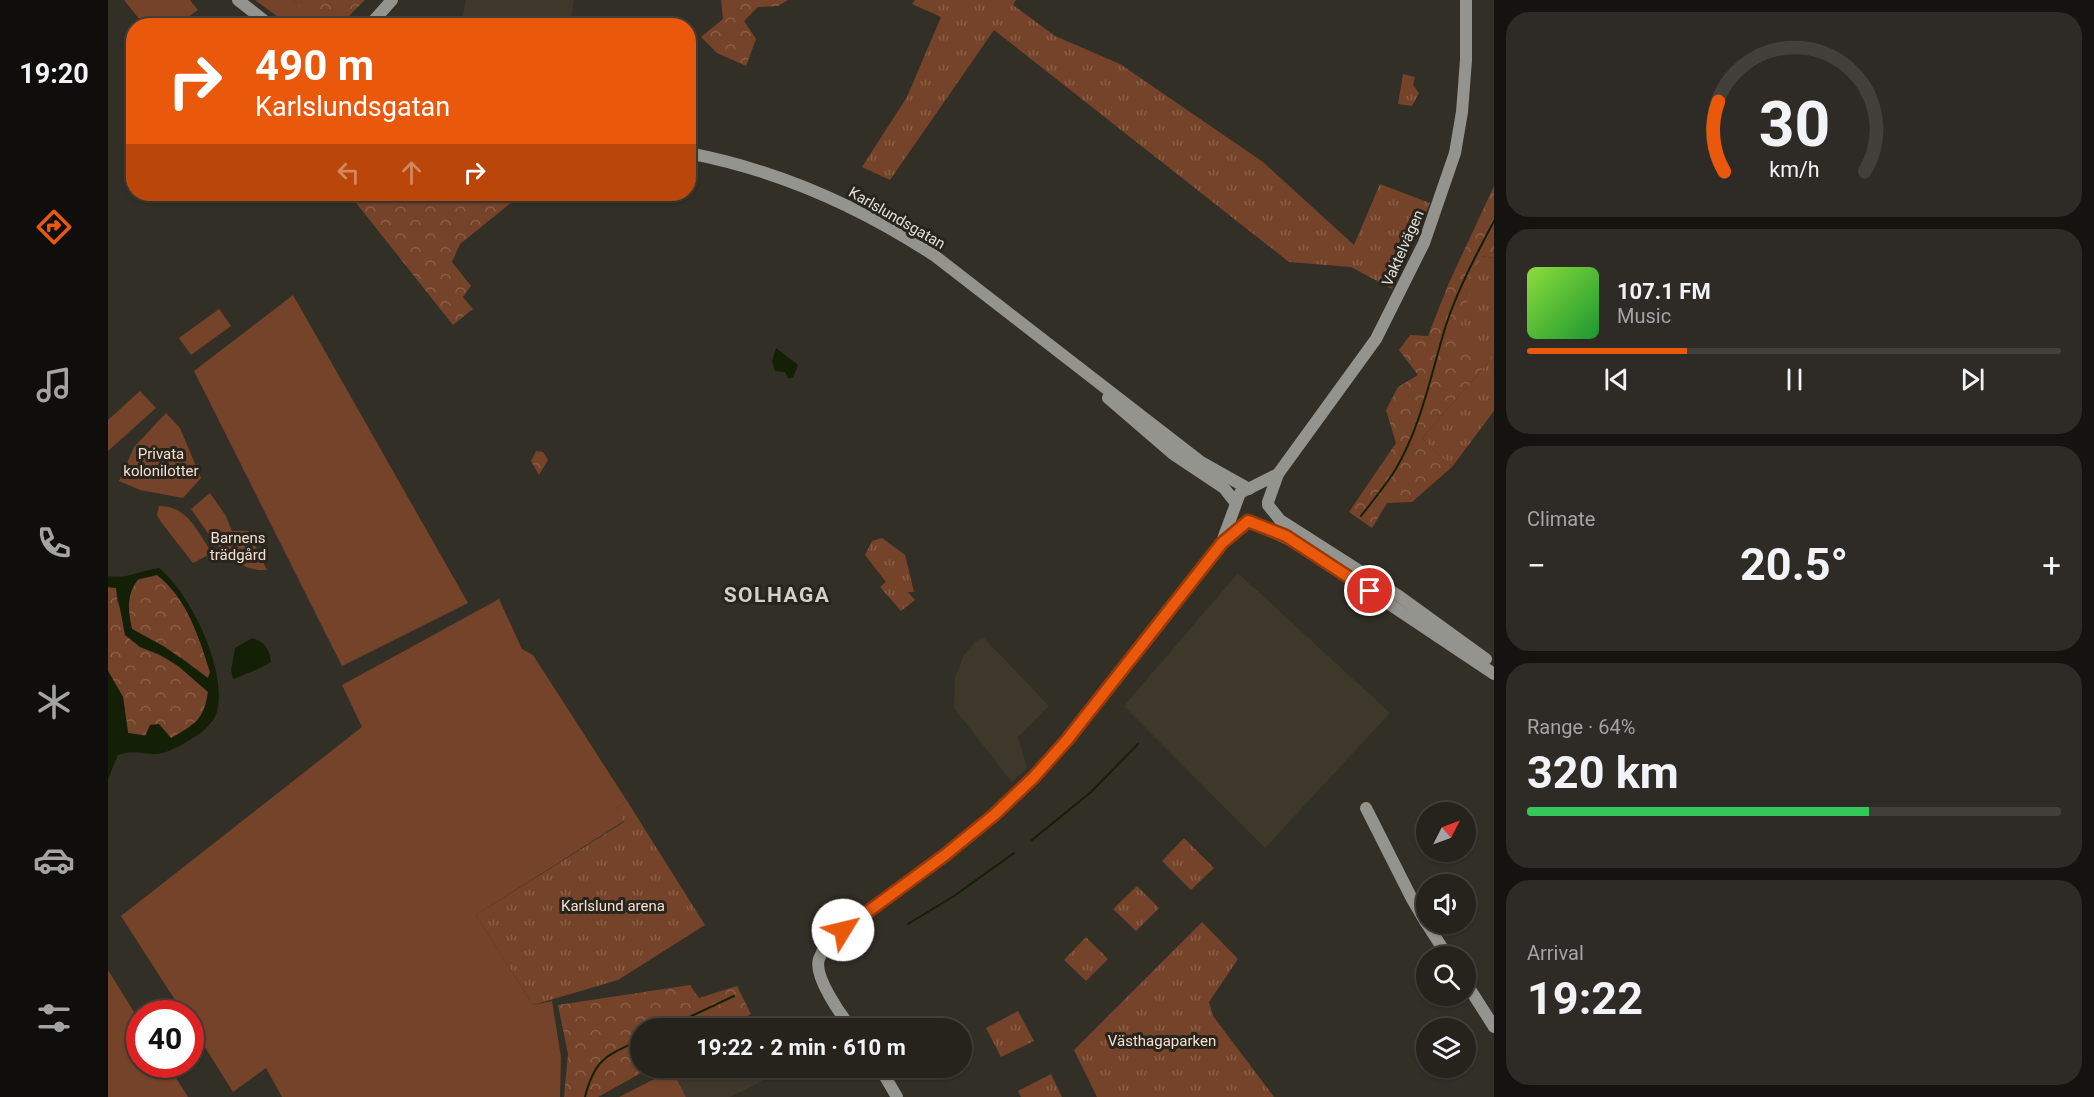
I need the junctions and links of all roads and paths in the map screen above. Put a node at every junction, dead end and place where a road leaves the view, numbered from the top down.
1 (233, 0) edge
2 (238, 0) edge
3 (392, 0) edge
4 (1466, 0) edge
5 (254, 18) edge
6 (261, 18) edge
7 (376, 18) edge
8 (696, 155) edge
9 (1065, 358) junction
10 (1278, 474) junction
11 (1250, 489) junction
12 (1268, 504) junction
13 (1235, 505) junction
14 (1249, 522) junction
15 (1222, 543) junction
16 (1494, 666) edge
17 (1494, 674) edge
18 (1366, 808) dead end
19 (1416, 906) edge
20 (828, 990) junction
21 (1476, 999) edge
22 (845, 1018) edge
23 (851, 1018) edge
24 (1494, 1027) edge
25 (886, 1078) edge
26 (897, 1097) edge

1 - 5 street
2 - 6 street
3 - 7 street
4 - 10 street, Vaktelvägen
8 - 9 street, Karlslundsgatan
9 - 11 street, Karlslundsgatan
9 - 13 street, Karlslundsgatan
10 - 11 street, Vaktelvägen
10 - 12 street, Vaktelvägen
11 - 12 street
11 - 13 street
12 - 14 street
12 - 16 street
13 - 14 street
13 - 15 street
14 - 15 street
14 - 17 street
15 - 20 street
18 - 19 street
20 - 22 street
20 - 23 street
21 - 24 street
25 - 26 street

